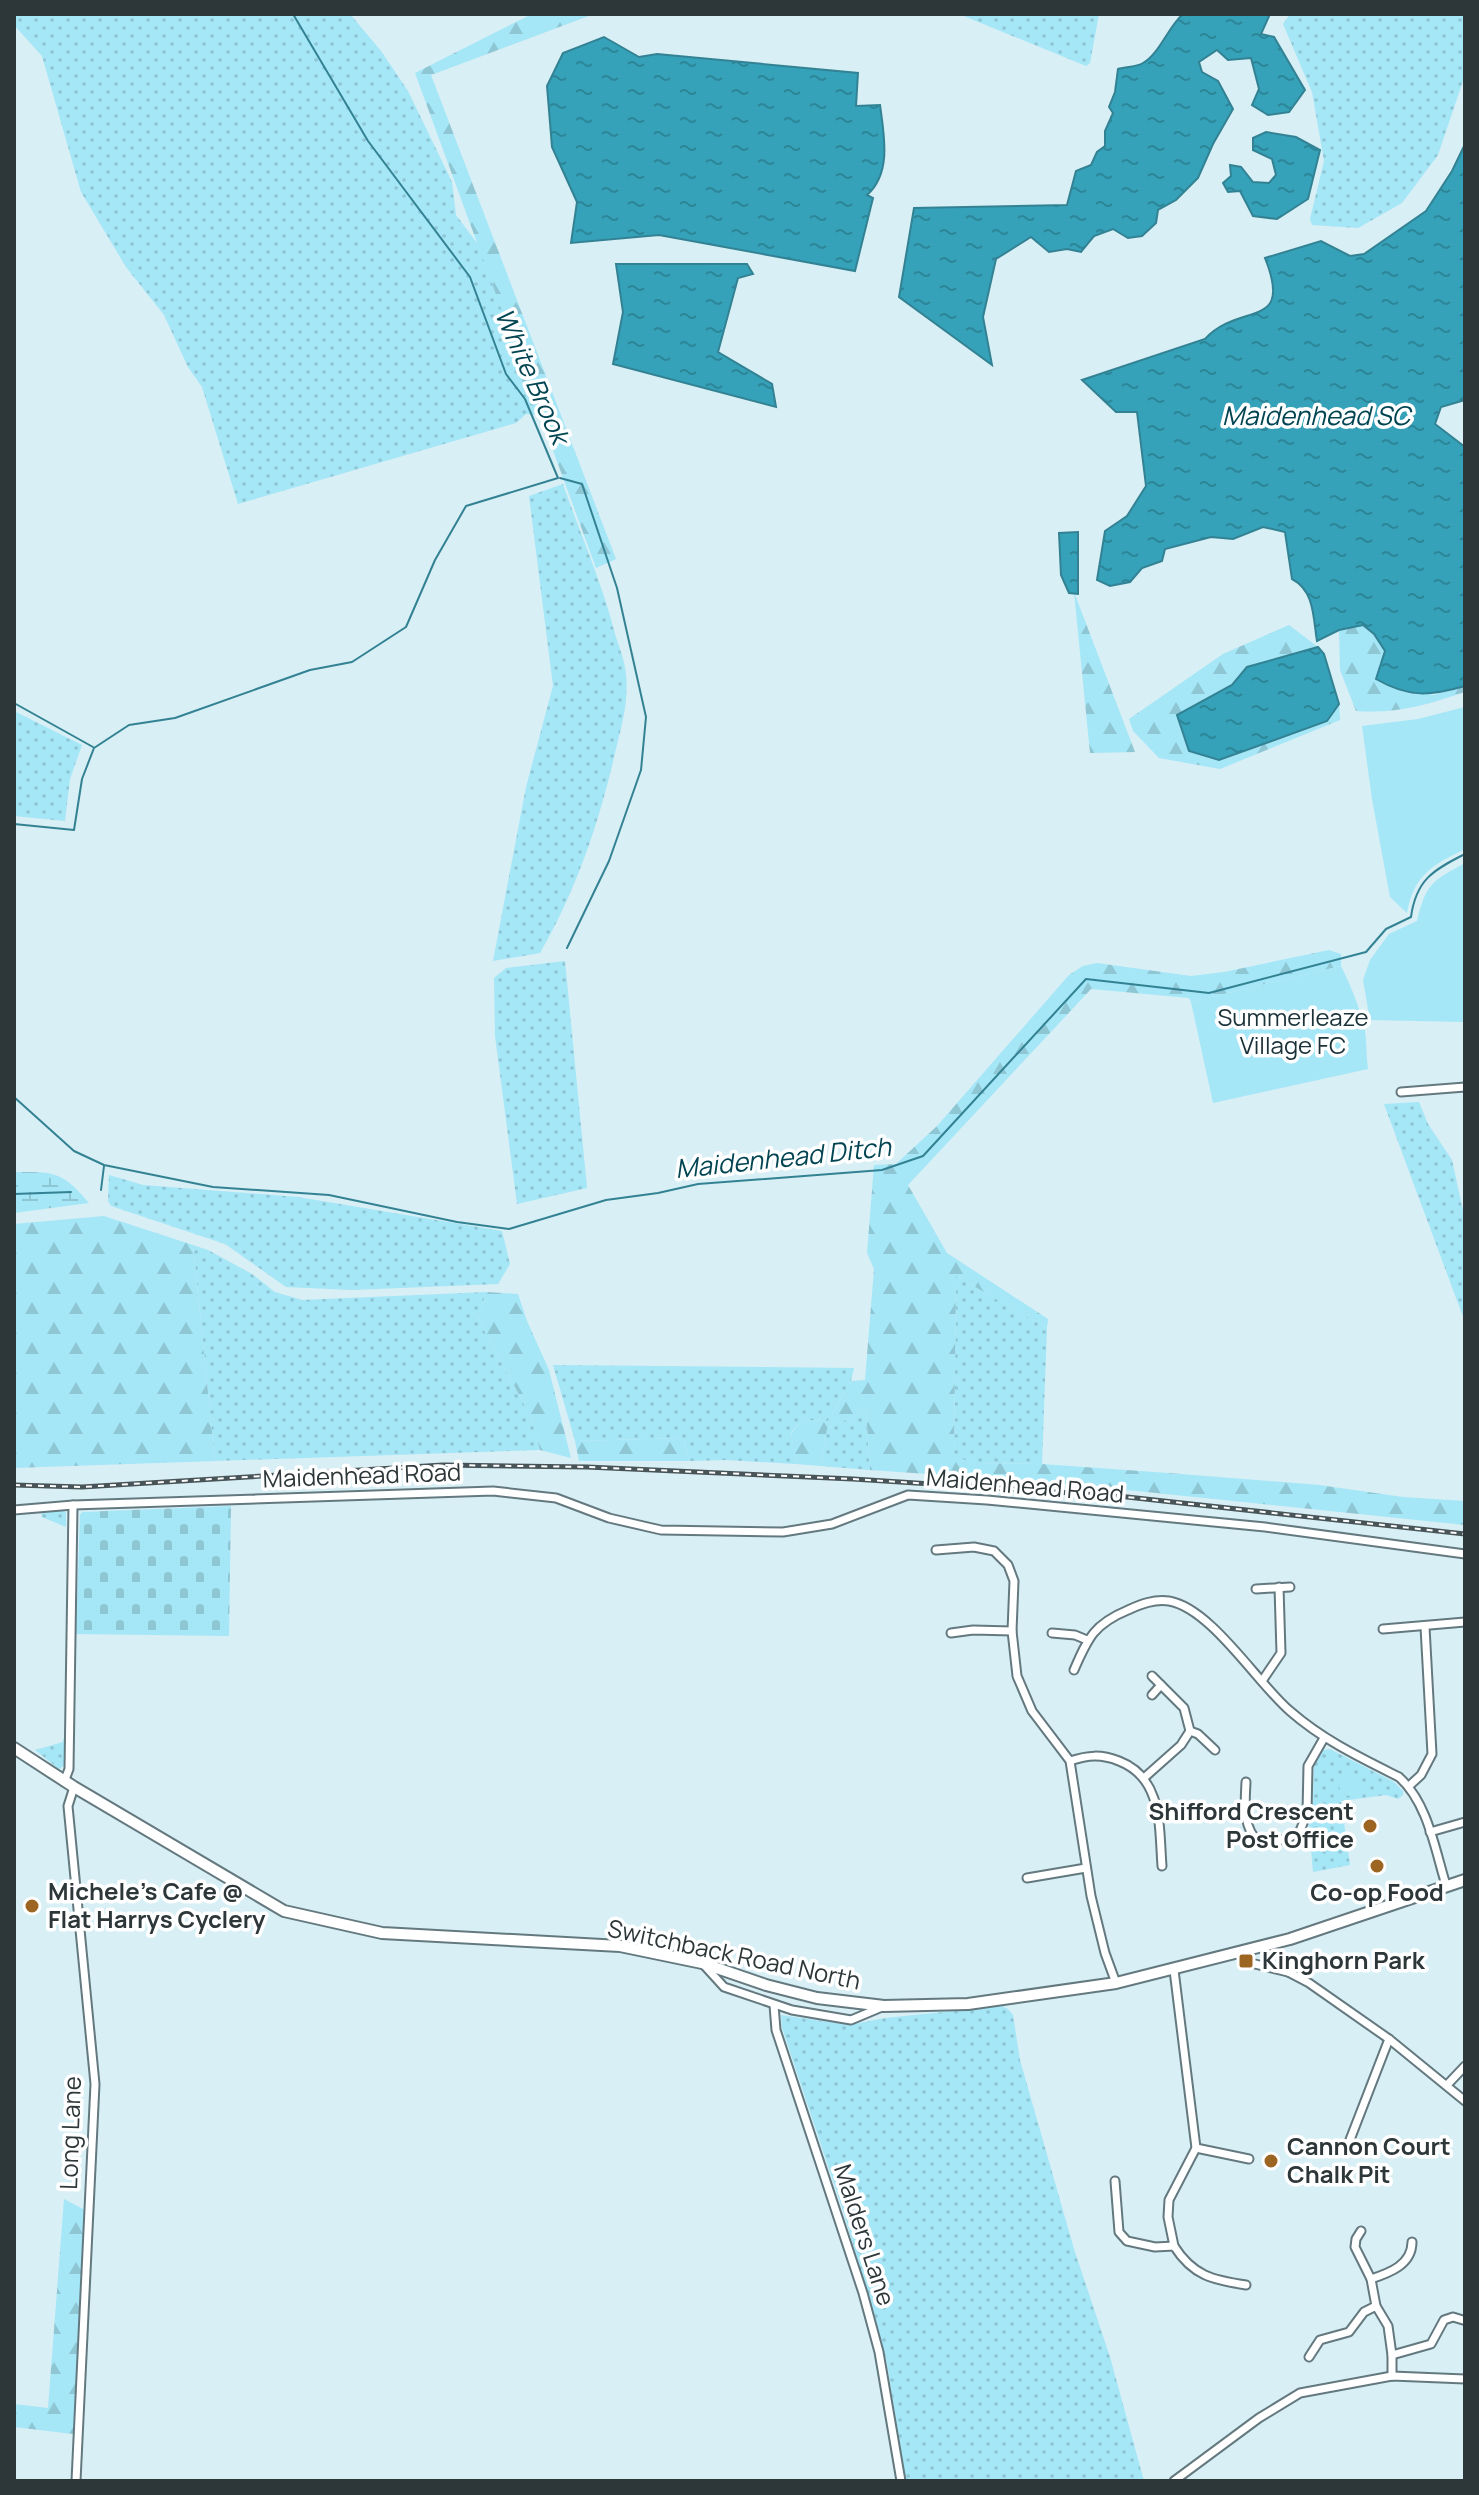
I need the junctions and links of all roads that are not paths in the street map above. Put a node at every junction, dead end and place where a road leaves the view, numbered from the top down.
1 (1465, 1087) edge
2 (1401, 1092) dead end
3 (73, 1505) junction
4 (14, 1510) edge
5 (936, 1550) dead end
6 (1465, 1554) edge
7 (1279, 1587) junction
8 (1290, 1587) dead end
9 (1256, 1589) dead end
10 (1465, 1622) edge
11 (1425, 1627) junction
12 (1383, 1629) dead end
13 (1012, 1631) junction
14 (951, 1633) dead end
15 (1052, 1633) dead end
16 (1087, 1640) junction
17 (1074, 1670) dead end
18 (1152, 1676) dead end
19 (1262, 1681) junction
20 (1161, 1685) junction
21 (1152, 1695) dead end
22 (1190, 1731) junction
23 (1324, 1738) junction
24 (14, 1748) edge
25 (1215, 1750) dead end
26 (1070, 1761) junction
27 (1145, 1777) junction
28 (1246, 1782) dead end
29 (69, 1784) junction
30 (1409, 1786) junction
31 (1245, 1798) junction
32 (1234, 1799) dead end
33 (1465, 1822) edge
34 (1430, 1832) junction
35 (1259, 1843) junction
36 (1256, 1852) dead end
37 (1161, 1856) junction
38 (1172, 1856) dead end
39 (1162, 1866) dead end
40 (1086, 1868) junction
41 (1027, 1878) dead end
42 (1465, 1880) edge
43 (1446, 1885) junction
44 (1290, 1959) dead end
45 (702, 1963) junction
46 (1255, 1964) dead end
47 (1174, 1970) junction
48 (1288, 1972) junction
49 (1116, 1983) junction
50 (774, 2005) junction
51 (884, 2006) junction
52 (1389, 2039) junction
53 (1465, 2066) edge
54 (1447, 2085) junction
55 (1465, 2101) edge
56 (1196, 2148) junction
57 (1346, 2150) dead end
58 (1249, 2159) dead end
59 (1115, 2181) dead end
60 (1361, 2231) dead end
61 (1412, 2242) dead end
62 (1174, 2246) junction
63 (1371, 2279) junction
64 (1246, 2285) dead end
65 (1376, 2306) junction
66 (1463, 2320) dead end
67 (1392, 2355) junction
68 (1309, 2357) dead end
69 (1392, 2376) junction
70 (1465, 2379) edge
71 (76, 2481) edge
72 (901, 2481) edge
73 (1174, 2481) edge

1 - 2 street
3 - 4 street, Maidenhead Road
3 - 6 street, Maidenhead Road
3 - 29 street, Long Lane
5 - 13 street
7 - 8 street
7 - 9 street
7 - 19 street
10 - 11 street
11 - 12 street
11 - 30 street
13 - 14 street
13 - 26 street
15 - 16 street
16 - 17 street
16 - 19 street
18 - 20 street
19 - 23 street
20 - 21 street
20 - 22 street
22 - 25 street
22 - 27 street
23 - 30 street
23 - 35 street
24 - 29 main road, Switchback Road North
26 - 27 street
26 - 40 street
27 - 37 street
28 - 31 street
29 - 45 main road, Switchback Road North
29 - 71 street, Long Lane
30 - 34 street
31 - 32 street
31 - 35 street
33 - 34 street
34 - 43 street
35 - 36 street
37 - 38 street
37 - 39 street
40 - 41 street
40 - 49 street
42 - 43 main road, Switchback Road North
43 - 47 main road, Switchback Road North
44 - 48 street
45 - 50 street
45 - 51 main road, Switchback Road North
46 - 48 street
47 - 49 main road, Switchback Road North
47 - 56 street
48 - 52 street
49 - 51 main road, Switchback Road North
50 - 51 street
50 - 72 street, Malders Lane
52 - 54 street
52 - 57 street
53 - 54 street
54 - 55 street
56 - 58 street
56 - 62 street
59 - 62 street
60 - 63 street
61 - 63 street
62 - 64 street
63 - 65 street
65 - 67 street
65 - 68 street
66 - 67 street
67 - 69 street
69 - 70 street
69 - 73 street

